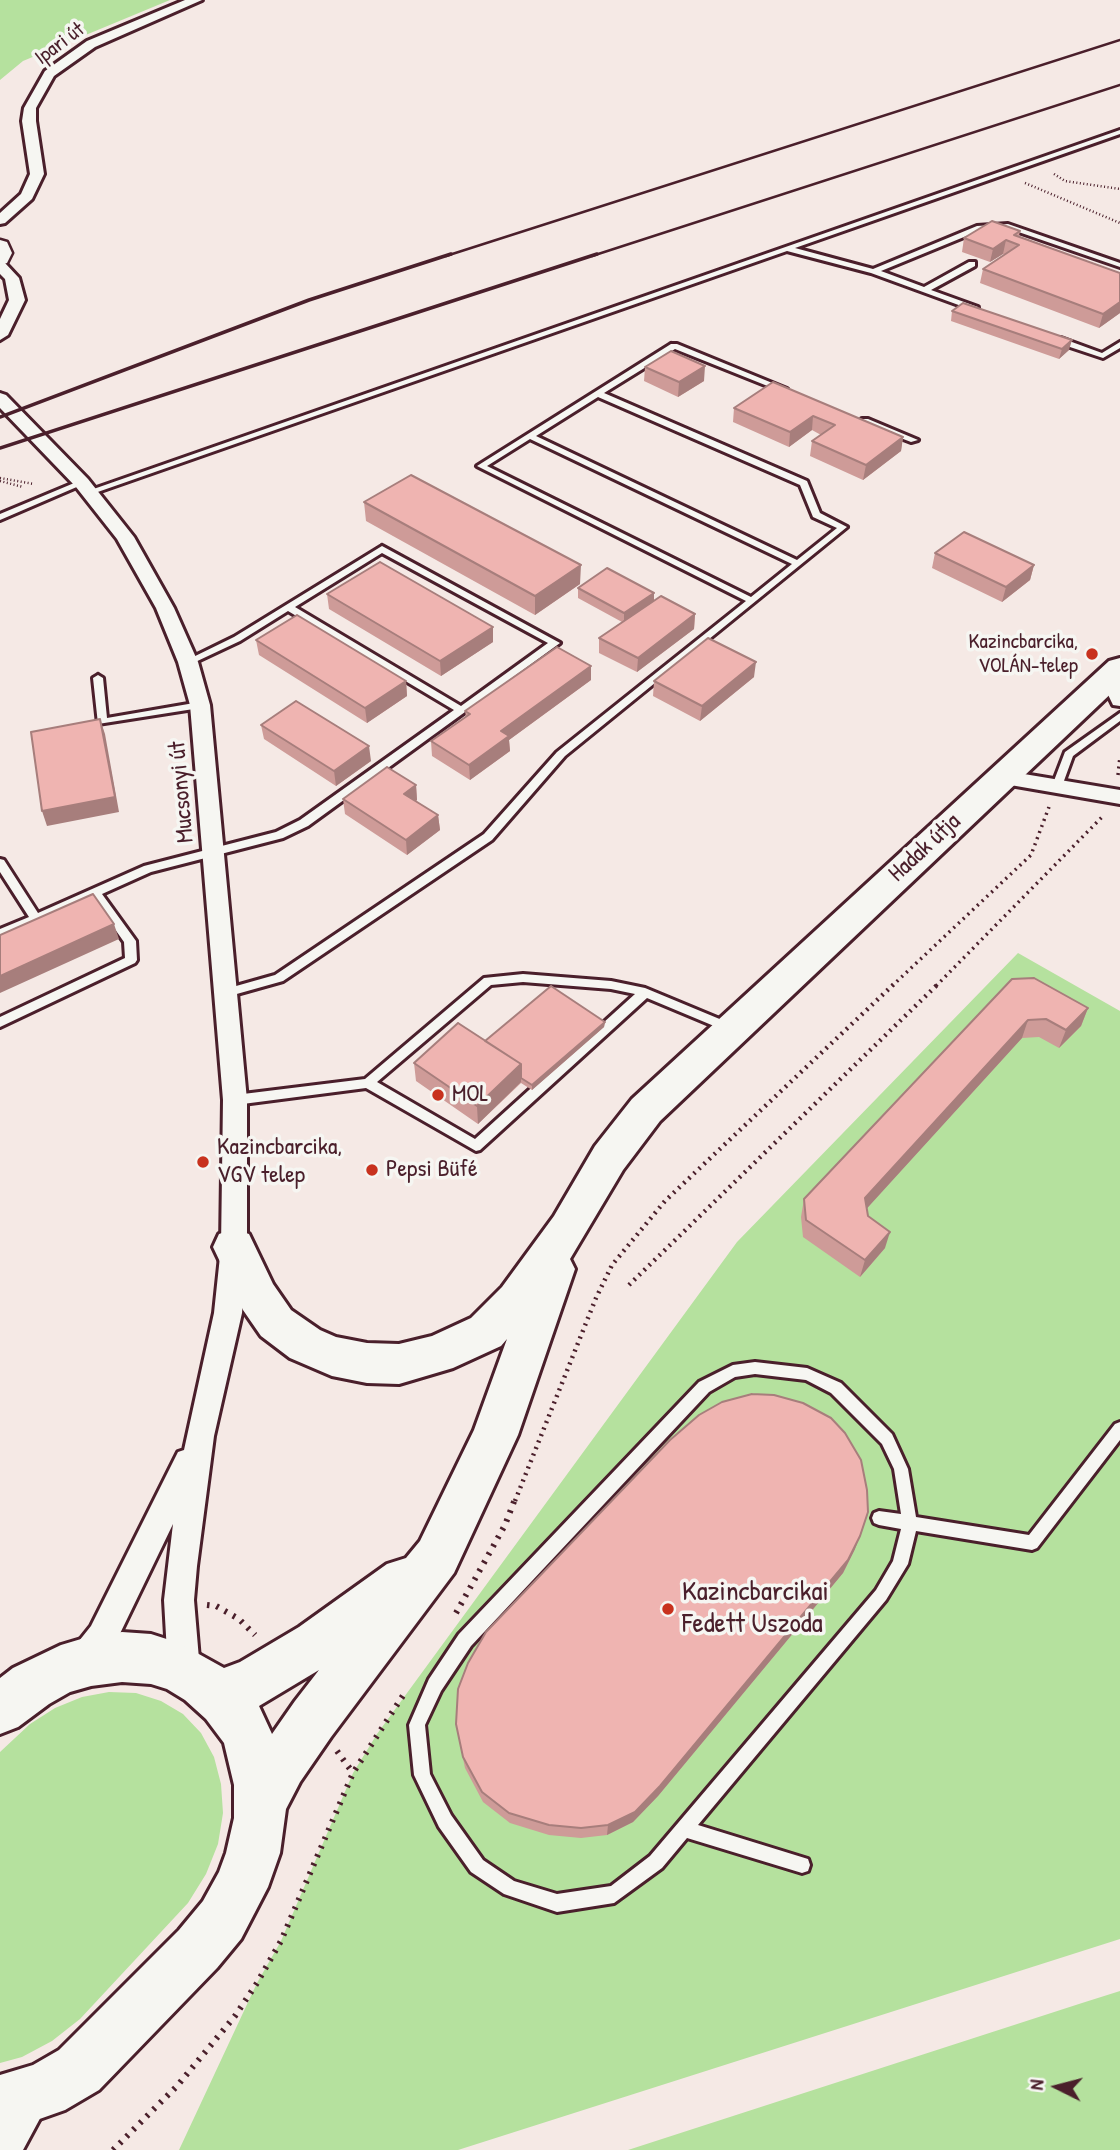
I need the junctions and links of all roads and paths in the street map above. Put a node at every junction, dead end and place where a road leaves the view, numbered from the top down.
1 (196, 0) edge
2 (1120, 132) edge
3 (1035, 162) junction
4 (1001, 173) junction
5 (1120, 189) edge
6 (5, 217) edge
7 (1120, 223) edge
8 (0, 227) edge
9 (0, 246) edge
10 (786, 248) junction
11 (0, 259) edge
12 (972, 264) edge
13 (1120, 265) edge
14 (0, 266) edge
15 (874, 271) junction
16 (8, 282) edge
17 (925, 290) junction
18 (989, 314) edge
19 (0, 335) edge
20 (1052, 337) edge
21 (1120, 344) edge
22 (788, 391) edge
23 (599, 394) junction
24 (0, 398) edge
25 (851, 415) edge
26 (530, 436) junction
27 (914, 440) dead end
28 (85, 488) junction
29 (0, 517) edge
30 (797, 563) junction
31 (752, 601) junction
32 (288, 607) junction
33 (188, 662) junction
34 (98, 678) dead end
35 (1117, 682) edge
36 (200, 705) junction
37 (461, 710) junction
38 (1120, 716) edge
39 (1120, 756) edge
40 (1000, 777) junction
41 (1057, 786) junction
42 (1118, 796) edge
43 (214, 852) junction
44 (0, 863) edge
45 (96, 892) junction
46 (36, 918) junction
47 (0, 934) edge
48 (645, 992) junction
49 (226, 993) junction
50 (0, 1022) edge
51 (730, 1029) junction
52 (368, 1083) junction
53 (234, 1100) junction
54 (569, 1228) junction
55 (234, 1247) junction
56 (629, 1285) dead end
57 (1120, 1429) edge
58 (200, 1436) junction
59 (879, 1518) dead end
60 (909, 1523) junction
61 (437, 1557) junction
62 (450, 1622) dead end
63 (81, 1664) junction
64 (201, 1683) junction
65 (409, 1686) dead end
66 (0, 1709) edge
67 (260, 1805) junction
68 (684, 1829) junction
69 (802, 1865) dead end
70 (16, 2100) edge
71 (3, 2150) edge
72 (113, 2150) edge

1 - 6 street, Ipari út
2 - 3 lane
3 - 4 lane
3 - 5 path
4 - 7 path
4 - 10 lane
6 - 8 street, Ipari út
9 - 11 main road
10 - 15 lane
10 - 28 lane
12 - 17 lane
13 - 15 lane
14 - 16 street
15 - 17 lane
16 - 19 street
17 - 18 lane
20 - 21 lane
22 - 23 lane
23 - 26 lane
23 - 30 lane
24 - 28 street, Mucsonyi út
25 - 27 lane
26 - 30 lane
26 - 31 lane
28 - 29 lane
28 - 33 street, Mucsonyi út
30 - 31 lane
31 - 49 lane
32 - 33 lane
32 - 37 lane
32 - 37 lane
33 - 36 street, Mucsonyi út
34 - 36 lane
35 - 40 main road, Hadak útja
36 - 43 street, Mucsonyi út
37 - 43 lane
38 - 41 lane
39 - 42 path
40 - 41 street
40 - 51 main road, Hadak útja
41 - 42 street
41 - 62 path
42 - 56 path
43 - 45 lane
43 - 49 street, Mucsonyi út
44 - 46 lane
45 - 46 lane
45 - 50 lane
46 - 47 lane
48 - 51 lane
48 - 52 lane
48 - 52 lane
49 - 53 street, Mucsonyi út
51 - 54 main road, Hadak útja
52 - 53 lane
53 - 55 street, Mucsonyi út
54 - 55 main road
54 - 61 main road
55 - 58 street, Mucsonyi út
57 - 60 lane
58 - 63 street
58 - 64 street
59 - 60 lane
60 - 68 lane
60 - 68 lane
61 - 64 main road
61 - 67 main road
63 - 64 main road
63 - 66 main road
64 - 67 main road
65 - 72 path
67 - 70 main road
68 - 69 lane
70 - 71 street

